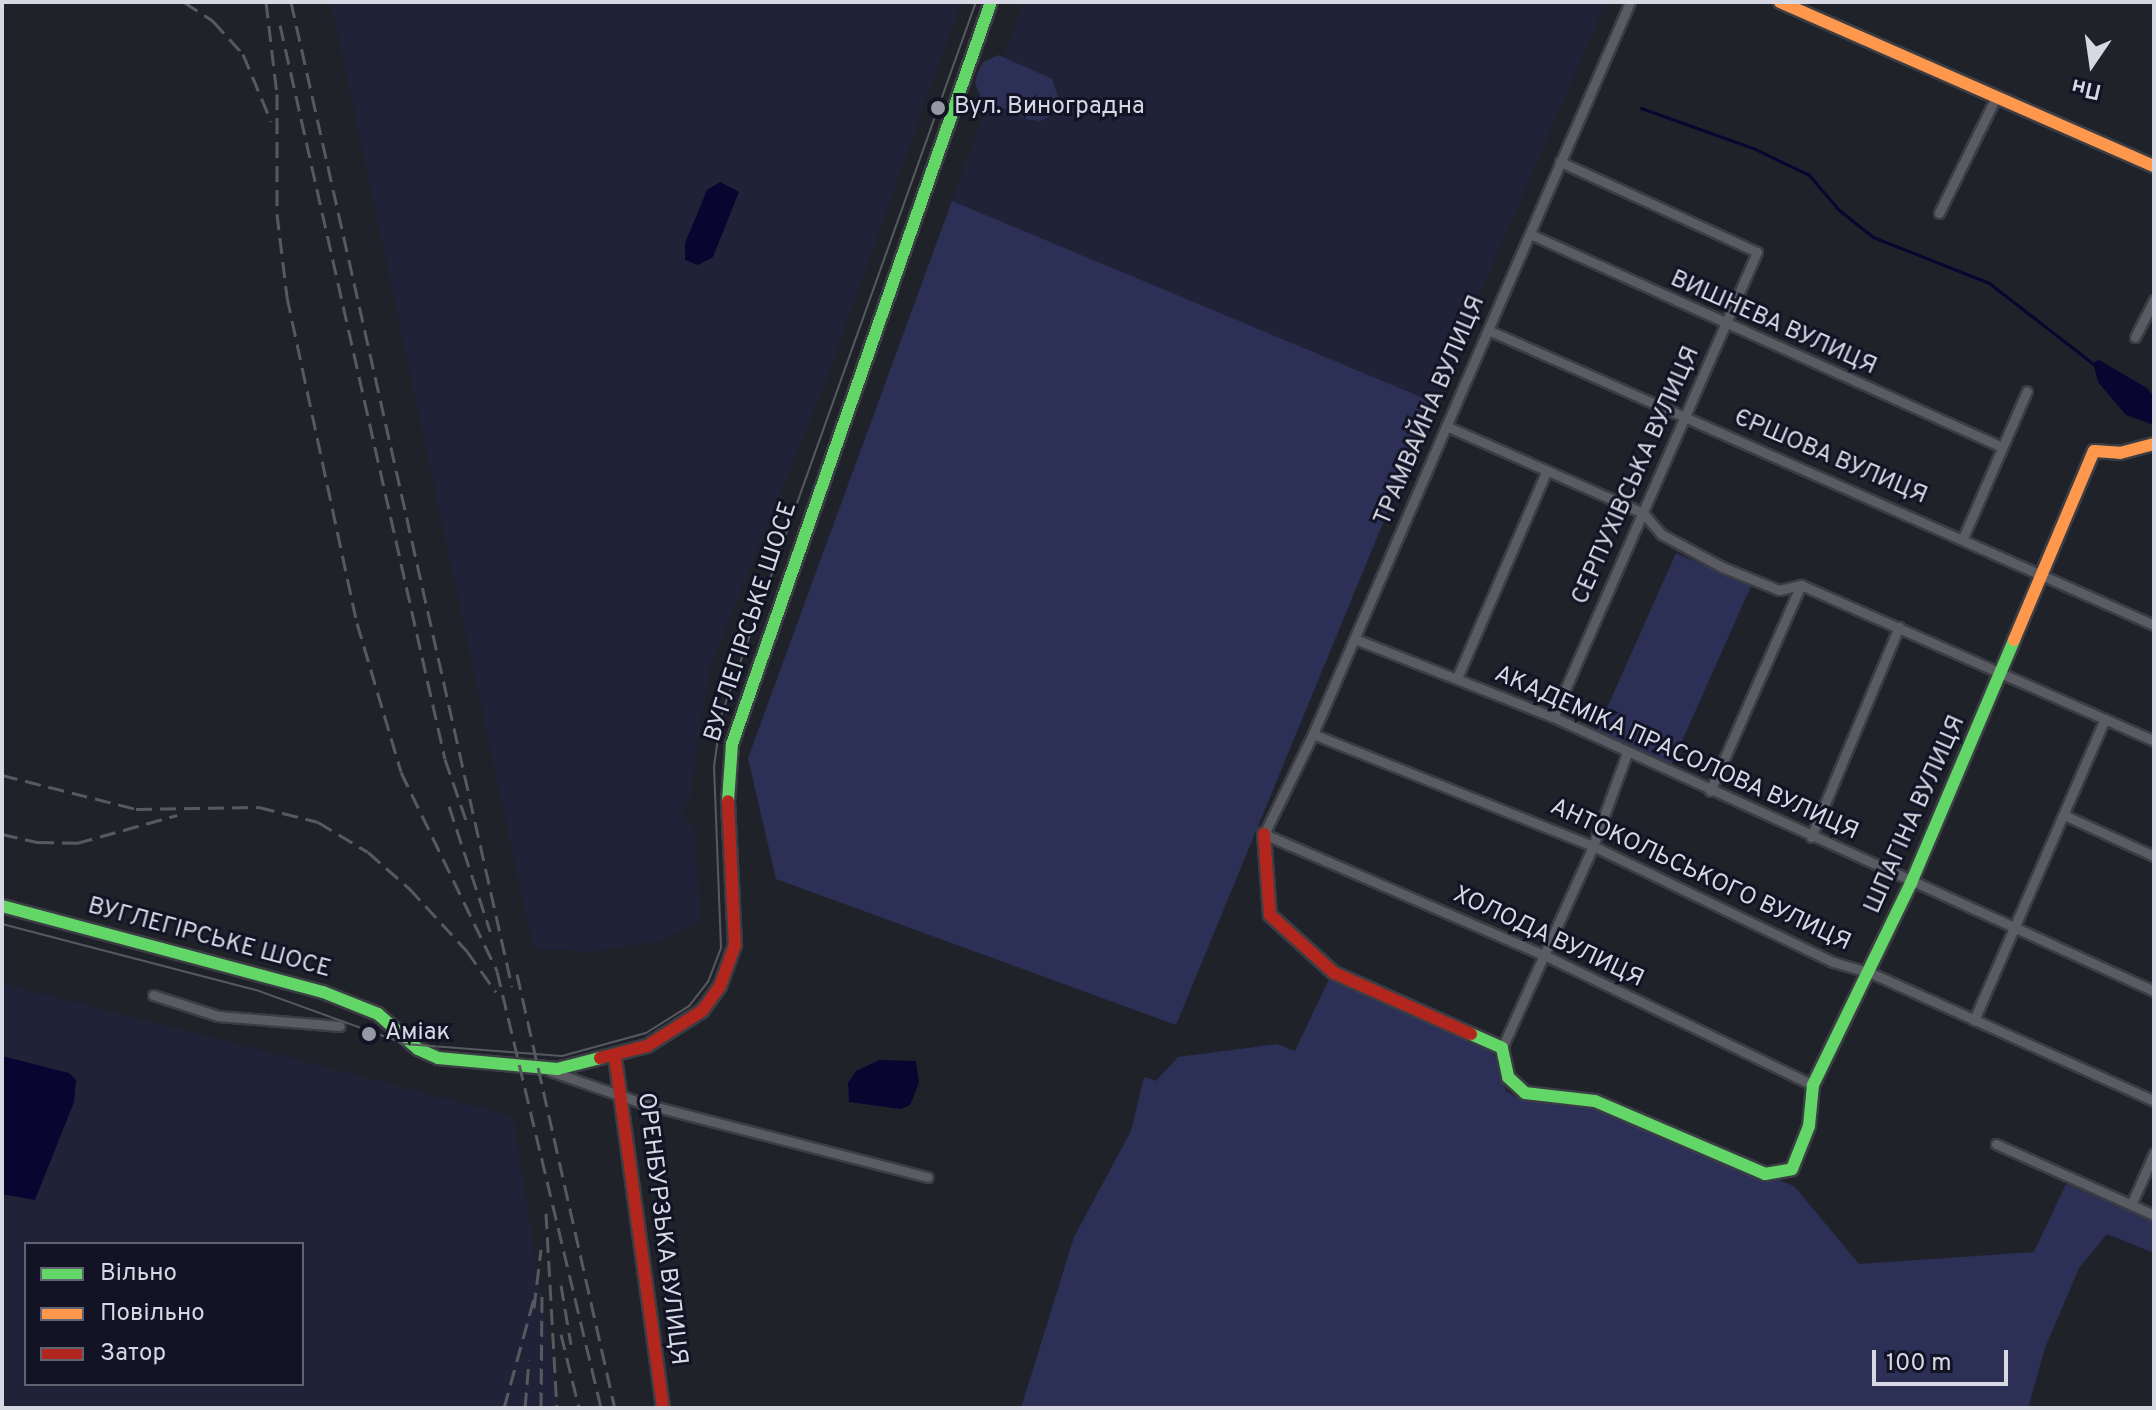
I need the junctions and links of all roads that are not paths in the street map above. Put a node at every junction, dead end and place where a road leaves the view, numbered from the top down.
1 (991, 2) edge
2 (1630, 2) edge
3 (1780, 2) edge
4 (1996, 97) junction
5 (1560, 162) junction
6 (2154, 166) edge
7 (1939, 213) dead end
8 (1530, 234) junction
9 (2154, 300) edge
10 (1725, 326) junction
11 (1488, 330) junction
12 (2135, 337) dead end
13 (2027, 391) dead end
14 (1685, 418) junction
15 (1446, 426) junction
16 (2154, 444) edge
17 (2002, 447) junction
18 (1546, 472) junction
19 (1643, 513) junction
20 (1963, 538) junction
21 (2045, 573) junction
22 (1801, 585) junction
23 (2154, 625) edge
24 (1899, 627) junction
25 (1355, 639) junction
26 (2003, 672) junction
27 (1457, 678) junction
28 (1553, 717) junction
29 (2105, 719) junction
30 (1313, 734) junction
31 (2154, 741) edge
32 (1627, 753) junction
33 (1710, 791) junction
34 (2064, 815) junction
35 (1264, 834) junction
36 (1811, 837) junction
37 (1593, 846) junction
38 (2154, 856) edge
39 (1911, 883) junction
40 (2, 906) edge
41 (2015, 929) junction
42 (1544, 955) junction
43 (1871, 973) junction
44 (2154, 991) edge
45 (153, 995) dead end
46 (1974, 1020) junction
47 (340, 1026) dead end
48 (1502, 1048) junction
49 (615, 1057) junction
50 (546, 1070) junction
51 (1813, 1085) junction
52 (623, 1098) junction
53 (2154, 1101) edge
54 (1996, 1144) dead end
55 (2154, 1153) edge
56 (928, 1177) dead end
57 (2131, 1205) junction
58 (2154, 1215) edge
59 (663, 1408) edge

1 - 49 street, ВУГЛЕГІРСЬКЕ ШОСЕ
2 - 5 street, ТРАМВАЙНА ВУЛИЦЯ
3 - 4 street
4 - 6 street
4 - 7 street
5 - 8 street, ТРАМВАЙНА ВУЛИЦЯ
5 - 10 street, СЕРПУХІВСЬКА ВУЛИЦЯ
8 - 10 street, ВИШНЕВА ВУЛИЦЯ
8 - 11 street, ТРАМВАЙНА ВУЛИЦЯ
9 - 12 street
10 - 14 street, СЕРПУХІВСЬКА ВУЛИЦЯ
10 - 17 street, ВИШНЕВА ВУЛИЦЯ
11 - 14 street, ЄРШОВА ВУЛИЦЯ
11 - 15 street, ТРАМВАЙНА ВУЛИЦЯ
13 - 17 street
14 - 19 street, СЕРПУХІВСЬКА ВУЛИЦЯ
14 - 20 street, ЄРШОВА ВУЛИЦЯ
15 - 18 street
15 - 25 street, ТРАМВАЙНА ВУЛИЦЯ
16 - 21 street, ШПАГІНА ВУЛИЦЯ
17 - 20 street
18 - 19 street
18 - 27 street
19 - 22 street
19 - 28 street, СЕРПУХІВСЬКА ВУЛИЦЯ
20 - 21 street, ЄРШОВА ВУЛИЦЯ
21 - 23 street, ЄРШОВА ВУЛИЦЯ
21 - 26 street, ШПАГІНА ВУЛИЦЯ
22 - 24 street
22 - 33 street
24 - 26 street
24 - 36 street
25 - 27 street, АКАДЕМІКА ПРАСОЛОВА ВУЛИЦЯ
25 - 30 street, ТРАМВАЙНА ВУЛИЦЯ
26 - 29 street
26 - 39 street, ШПАГІНА ВУЛИЦЯ
27 - 28 street, АКАДЕМІКА ПРАСОЛОВА ВУЛИЦЯ
28 - 32 street, АКАДЕМІКА ПРАСОЛОВА ВУЛИЦЯ
29 - 31 street
29 - 34 street
30 - 35 street, ТРАМВАЙНА ВУЛИЦЯ
30 - 37 street, АНТОКОЛЬСЬКОГО ВУЛИЦЯ
32 - 33 street, АКАДЕМІКА ПРАСОЛОВА ВУЛИЦЯ
32 - 37 street
33 - 36 street, АКАДЕМІКА ПРАСОЛОВА ВУЛИЦЯ
34 - 38 street
34 - 41 street
35 - 42 street, ХОЛОДА ВУЛИЦЯ
35 - 48 street
36 - 39 street, АКАДЕМІКА ПРАСОЛОВА ВУЛИЦЯ
37 - 42 street
37 - 43 street, АНТОКОЛЬСЬКОГО ВУЛИЦЯ
39 - 41 street, АКАДЕМІКА ПРАСОЛОВА ВУЛИЦЯ
39 - 43 street, ШПАГІНА ВУЛИЦЯ
40 - 50 street, ВУГЛЕГІРСЬКЕ ШОСЕ
41 - 44 street, АКАДЕМІКА ПРАСОЛОВА ВУЛИЦЯ
41 - 46 street
42 - 48 street
42 - 51 street, ХОЛОДА ВУЛИЦЯ
43 - 46 street, АНТОКОЛЬСЬКОГО ВУЛИЦЯ
43 - 51 street, ШПАГІНА ВУЛИЦЯ
45 - 47 street
46 - 53 street, АНТОКОЛЬСЬКОГО ВУЛИЦЯ
48 - 51 street, ШПАГІНА ВУЛИЦЯ
49 - 50 street, ВУГЛЕГІРСЬКЕ ШОСЕ
49 - 52 street, ОРЕНБУРЗЬКА ВУЛИЦЯ
50 - 52 street
52 - 56 street
52 - 59 street, ОРЕНБУРЗЬКА ВУЛИЦЯ
54 - 57 street
55 - 57 street
57 - 58 street

